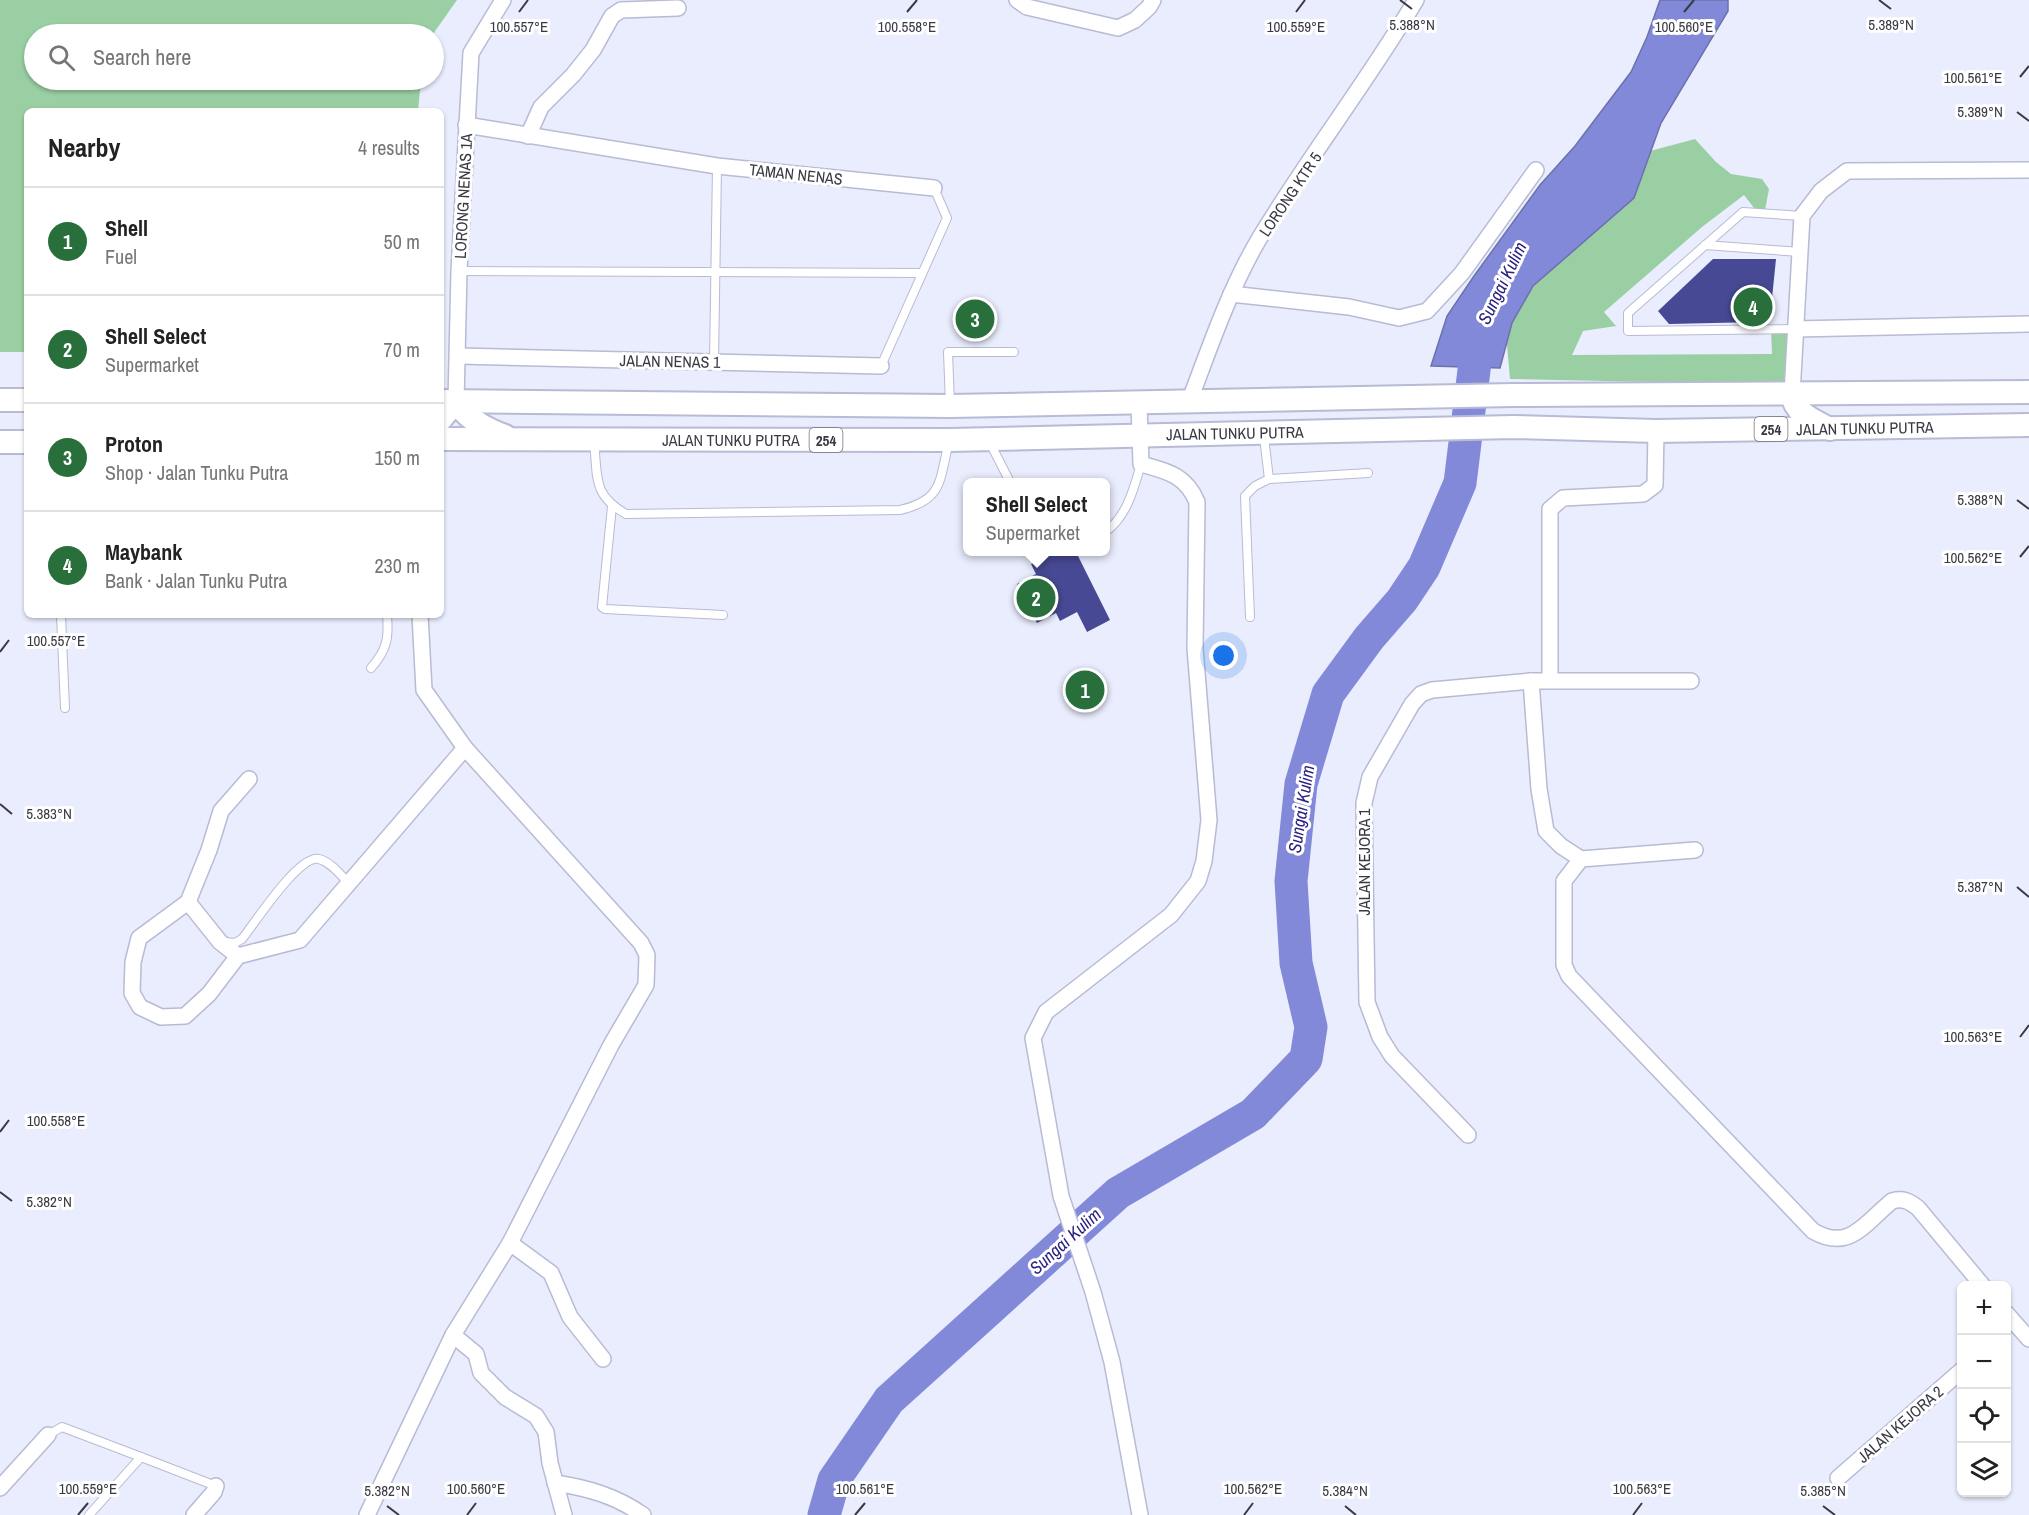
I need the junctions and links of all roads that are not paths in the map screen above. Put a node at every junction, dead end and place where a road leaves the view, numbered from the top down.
1 (503, 0) edge
2 (1017, 0) edge
3 (1153, 0) edge
4 (1416, 0) edge
5 (678, 8) dead end
6 (466, 125) junction
7 (528, 136) junction
8 (717, 166) junction
9 (1536, 170) dead end
10 (2029, 170) edge
11 (934, 188) joint
12 (1802, 216) junction
13 (1705, 245) junction
14 (1800, 252) junction
15 (459, 271) junction
16 (716, 271) junction
17 (921, 273) junction
18 (1231, 294) junction
19 (2029, 324) edge
20 (1795, 329) junction
21 (1014, 352) dead end
22 (459, 356) junction
23 (714, 363) junction
24 (881, 366) joint
25 (2029, 392) edge
26 (1792, 393) junction
27 (1737, 394) junction
28 (0, 400) edge
29 (24, 400) edge
30 (449, 401) edge
31 (1189, 402) junction
32 (1139, 404) junction
33 (950, 406) junction
34 (2029, 425) edge
35 (1760, 429) junction
36 (1831, 429) junction
37 (1656, 430) junction
38 (1263, 432) junction
39 (1139, 435) junction
40 (444, 439) edge
41 (513, 439) junction
42 (594, 439) junction
43 (950, 440) junction
44 (988, 440) junction
45 (0, 442) edge
46 (24, 442) edge
47 (1141, 464) junction
48 (1368, 473) dead end
49 (1007, 478) edge
50 (1269, 479) junction
51 (612, 506) junction
52 (1110, 527) edge
53 (723, 615) dead end
54 (1250, 617) dead end
55 (61, 618) edge
56 (387, 618) edge
57 (420, 618) edge
58 (371, 668) dead end
59 (1531, 681) junction
60 (1550, 681) junction
61 (1691, 681) dead end
62 (65, 708) dead end
63 (465, 748) junction
64 (249, 780) dead end
65 (1695, 850) dead end
66 (1581, 860) junction
67 (349, 883) junction
68 (188, 902) junction
69 (220, 942) junction
70 (238, 957) junction
71 (1468, 1135) dead end
72 (510, 1243) junction
73 (1979, 1281) edge
74 (2011, 1324) edge
75 (453, 1335) junction
76 (2029, 1339) edge
77 (603, 1359) dead end
78 (1957, 1374) edge
79 (48, 1435) joint
80 (141, 1457) junction
81 (1838, 1478) dead end
82 (555, 1483) junction
83 (216, 1486) joint
84 (0, 1488) edge
85 (89, 1515) edge
86 (194, 1515) edge
87 (367, 1515) edge
88 (564, 1515) edge
89 (643, 1515) edge
90 (1140, 1515) edge

1 - 6 street, LORONG NENAS 1A
2 - 3 street
4 - 18 street, LORONG KTR 5
5 - 7 street
6 - 7 street, TAMAN NENAS
6 - 15 street, LORONG NENAS 1A
7 - 8 street, TAMAN NENAS
8 - 11 street, TAMAN NENAS
8 - 16 lane
9 - 18 street
10 - 12 street
11 - 17 lane, TAMAN NENAS
12 - 13 lane
12 - 14 street
13 - 14 lane
13 - 20 lane
14 - 20 street
15 - 16 lane
15 - 22 street, LORONG NENAS 1A
16 - 17 lane
16 - 23 lane
17 - 24 lane, TAMAN NENAS
18 - 31 street, LORONG KTR 5
19 - 20 street
20 - 26 street
21 - 33 lane
22 - 23 street, JALAN NENAS 1
22 - 30 street, LORONG NENAS 1A
23 - 24 street, JALAN NENAS 1
25 - 26 main road, JALAN TUNKU PUTRA / 254
26 - 27 main road, JALAN TUNKU PUTRA / 254
26 - 36 main road
27 - 31 main road, JALAN TUNKU PUTRA / 254
27 - 35 main road
28 - 29 main road
30 - 33 main road, JALAN TUNKU PUTRA / 254
30 - 41 main road
31 - 32 main road, JALAN TUNKU PUTRA / 254
32 - 33 main road, JALAN TUNKU PUTRA / 254
32 - 39 street
34 - 36 main road, JALAN TUNKU PUTRA / 254
35 - 36 main road, JALAN TUNKU PUTRA / 254
35 - 37 main road, JALAN TUNKU PUTRA / 254
37 - 38 main road, JALAN TUNKU PUTRA / 254
37 - 60 street
38 - 39 main road, JALAN TUNKU PUTRA / 254
38 - 50 lane
39 - 44 main road, JALAN TUNKU PUTRA / 254
39 - 47 street
40 - 41 main road, JALAN TUNKU PUTRA / 254
41 - 42 main road, JALAN TUNKU PUTRA / 254
42 - 43 main road, JALAN TUNKU PUTRA / 254
42 - 51 lane
43 - 44 main road, JALAN TUNKU PUTRA / 254
43 - 51 lane
44 - 49 lane
45 - 46 main road
47 - 52 lane
47 - 90 street
48 - 50 lane
50 - 54 lane
51 - 53 lane
55 - 62 lane
56 - 58 lane
57 - 63 street
59 - 60 street, JALAN KEJORA 1
59 - 66 street
59 - 71 street, JALAN KEJORA 1
60 - 61 street, JALAN KEJORA 1
63 - 67 street
63 - 72 street
64 - 68 street
65 - 66 street
66 - 73 street
67 - 69 lane
67 - 70 street
68 - 69 street
68 - 70 street
69 - 70 street
72 - 75 street
72 - 77 street
74 - 76 street
75 - 82 street
75 - 87 street
78 - 81 street, JALAN KEJORA 2
79 - 80 lane
79 - 84 street
80 - 83 lane
80 - 85 lane
82 - 88 street
82 - 89 street
83 - 86 street

